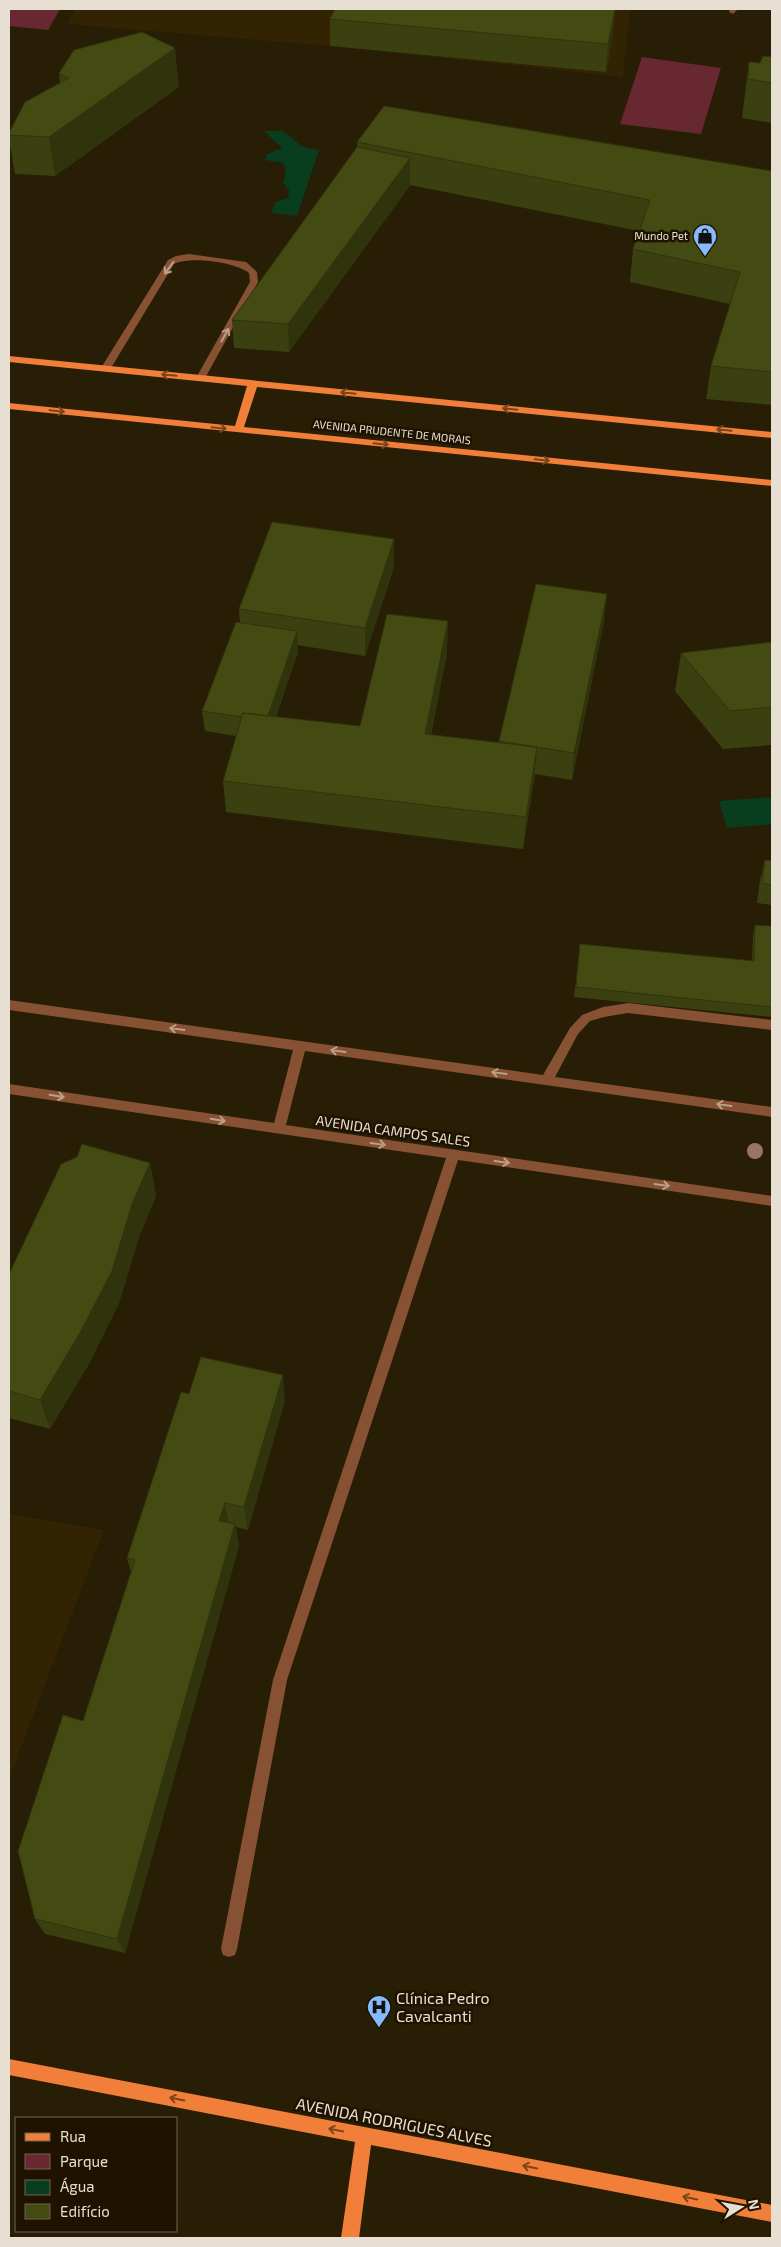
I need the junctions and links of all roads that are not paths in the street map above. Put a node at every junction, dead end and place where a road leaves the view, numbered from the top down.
1 (9, 359) edge
2 (106, 368) junction
3 (201, 378) junction
4 (253, 383) junction
5 (9, 406) edge
6 (238, 430) junction
7 (772, 435) edge
8 (772, 483) edge
9 (9, 1005) edge
10 (772, 1025) edge
11 (300, 1046) junction
12 (547, 1080) junction
13 (9, 1089) edge
14 (772, 1112) edge
15 (279, 1129) junction
16 (453, 1155) junction
17 (772, 1201) edge
18 (229, 1949) dead end
19 (9, 2067) edge
20 (364, 2135) junction
21 (772, 2214) edge
22 (350, 2238) edge

1 - 2 main road
3 -> 2 main road
3 -> 2 street
3 - 4 main road
4 - 6 main road
7 -> 4 main road
5 -> 6 main road, AVENIDA PRUDENTE DE MORAIS
6 -> 8 main road, AVENIDA PRUDENTE DE MORAIS
11 -> 9 street
10 - 12 street
12 -> 11 street
11 - 15 street
14 -> 12 street
13 -> 15 street, AVENIDA CAMPOS SALES
15 -> 16 street, AVENIDA CAMPOS SALES
16 -> 17 street, AVENIDA CAMPOS SALES
16 - 18 street
20 -> 19 main road, AVENIDA RODRIGUES ALVES
21 -> 20 main road, AVENIDA RODRIGUES ALVES
20 - 22 main road

